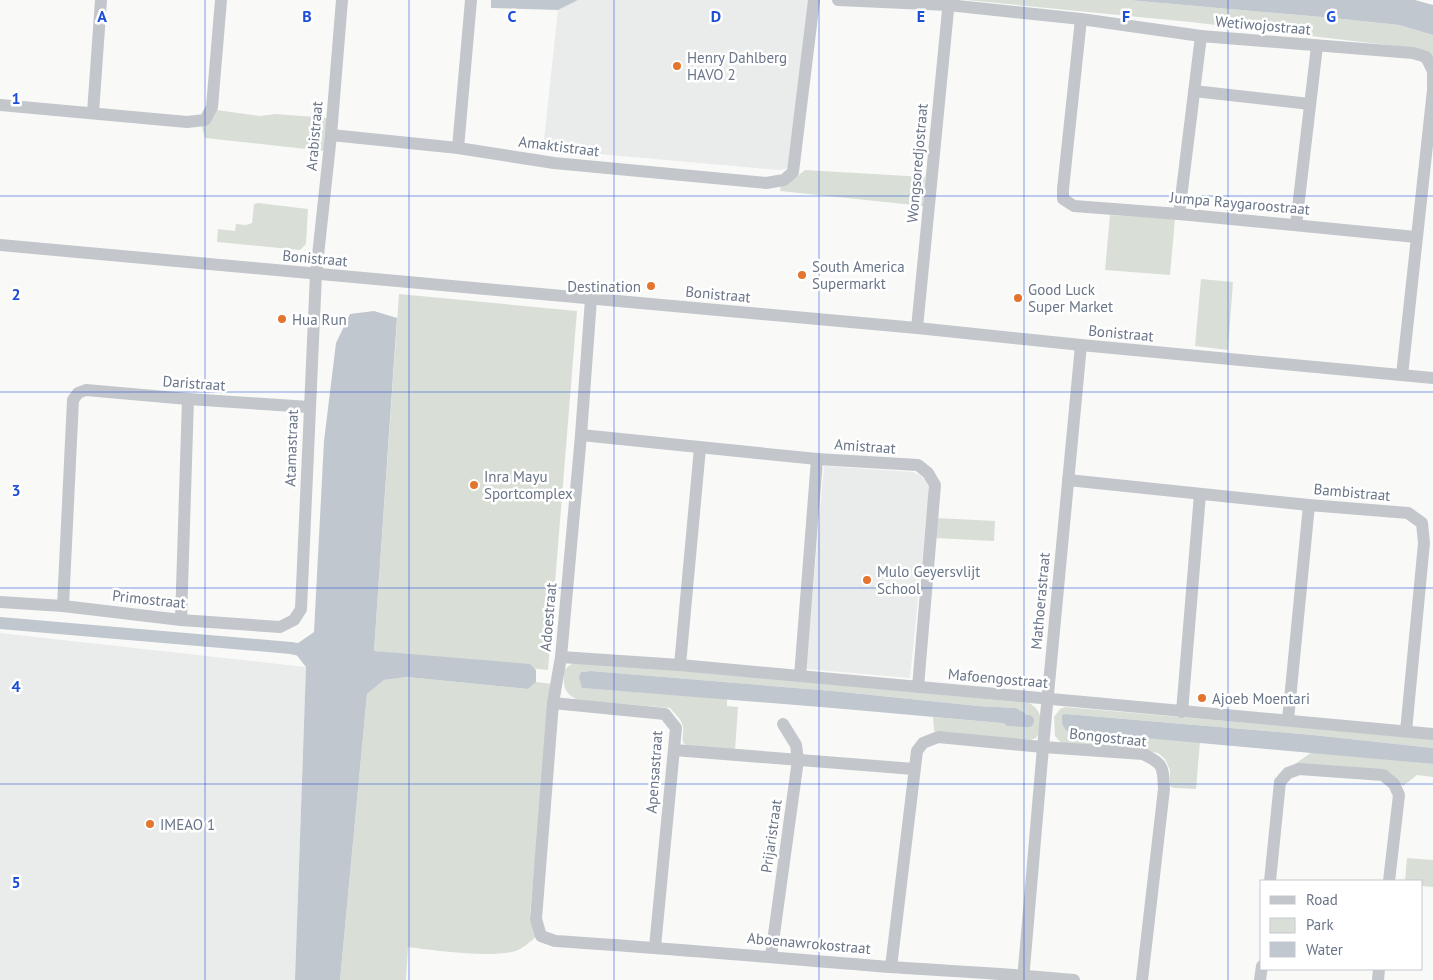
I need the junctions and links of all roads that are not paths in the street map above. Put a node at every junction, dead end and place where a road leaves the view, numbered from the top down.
1 (101, 0) edge
2 (221, 0) edge
3 (342, 0) edge
4 (471, 0) edge
5 (814, 0) edge
6 (838, 0) edge
7 (949, 2) edge
8 (1081, 19) junction
9 (1201, 36) junction
10 (1317, 46) junction
11 (1194, 92) junction
12 (1310, 104) junction
13 (0, 105) edge
14 (93, 113) junction
15 (331, 135) junction
16 (458, 148) junction
17 (1179, 214) junction
18 (1296, 225) junction
19 (1416, 237) junction
20 (0, 246) edge
21 (316, 274) junction
22 (591, 299) junction
23 (917, 328) junction
24 (1081, 345) junction
25 (1402, 375) junction
26 (1433, 378) edge
27 (188, 399) junction
28 (309, 407) junction
29 (581, 435) junction
30 (700, 448) junction
31 (817, 459) junction
32 (1068, 480) junction
33 (1200, 494) junction
34 (1309, 505) junction
35 (0, 602) edge
36 (63, 606) junction
37 (181, 620) junction
38 (294, 620) joint
39 (561, 657) junction
40 (680, 665) junction
41 (800, 676) junction
42 (918, 687) junction
43 (1048, 698) junction
44 (553, 704) junction
45 (1182, 712) junction
46 (1288, 720) junction
47 (783, 724) dead end
48 (1406, 731) junction
49 (1433, 734) edge
50 (1043, 747) junction
51 (674, 750) junction
52 (798, 760) junction
53 (914, 769) junction
54 (1270, 880) edge
55 (1389, 880) edge
56 (541, 936) joint
57 (655, 947) junction
58 (771, 956) junction
59 (892, 967) junction
60 (1023, 978) edge
61 (1074, 980) edge
62 (1142, 980) edge

1 - 14 street
2 - 14 street
3 - 15 street, Arabistraat
4 - 16 street
5 - 16 street, Amaktistraat
6 - 7 street, Wetiwojostraat
7 - 8 street, Wetiwojostraat
7 - 23 street, Wongsoredjostraat
8 - 9 street, Wetiwojostraat
8 - 17 street, Jumpa Raygaroostraat
9 - 10 street, Wetiwojostraat
9 - 11 street
10 - 12 street
10 - 19 street, Wetiwojostraat
11 - 12 street
11 - 17 street
12 - 18 street
13 - 14 street
15 - 16 street, Amaktistraat
15 - 21 street, Arabistraat
17 - 18 street, Jumpa Raygaroostraat
18 - 19 street, Jumpa Raygaroostraat
19 - 25 street, Wetiwojostraat
20 - 21 street, Bonistraat
21 - 22 street, Bonistraat
21 - 28 street, Atamastraat
22 - 23 street, Bonistraat
22 - 29 street, Adoestraat
23 - 24 street, Bonistraat
24 - 25 street, Bonistraat
24 - 32 street, Mathoerastraat
25 - 26 street, Bonistraat
27 - 28 street, Daristraat
27 - 36 street, Daristraat
27 - 37 street
28 - 38 street, Atamastraat
29 - 30 street, Amistraat
29 - 39 street, Adoestraat
30 - 31 street, Amistraat
30 - 40 street
31 - 41 street
31 - 42 street, Amistraat
32 - 33 street, Bambistraat
32 - 43 street, Mathoerastraat
33 - 34 street, Bambistraat
33 - 45 street
34 - 46 street
34 - 48 street, Bambistraat
35 - 36 street, Primostraat
36 - 37 street, Primostraat
37 - 38 street, Primostraat
39 - 40 street, Mafoengostraat
39 - 44 street, Adoestraat
40 - 41 street, Mafoengostraat
41 - 42 street, Mafoengostraat
42 - 43 street, Mafoengostraat
43 - 45 street, Mafoengostraat
43 - 50 street, Mathoerastraat
44 - 51 street, Apensastraat
44 - 56 street, Adoestraat
45 - 46 street, Mafoengostraat
46 - 48 street, Mafoengostraat
47 - 52 street, Prijaristraat
48 - 49 street, Mafoengostraat
50 - 53 street, Bongostraat
50 - 60 street, Mathoerastraat
50 - 62 street, Bongostraat
51 - 52 street
51 - 57 street, Apensastraat
52 - 53 street
52 - 58 street, Prijaristraat
53 - 59 street
54 - 55 street
56 - 57 street, Aboenawrokostraat
57 - 58 street, Aboenawrokostraat
58 - 59 street, Aboenawrokostraat
59 - 60 street, Aboenawrokostraat
60 - 61 street, Aboenawrokostraat

